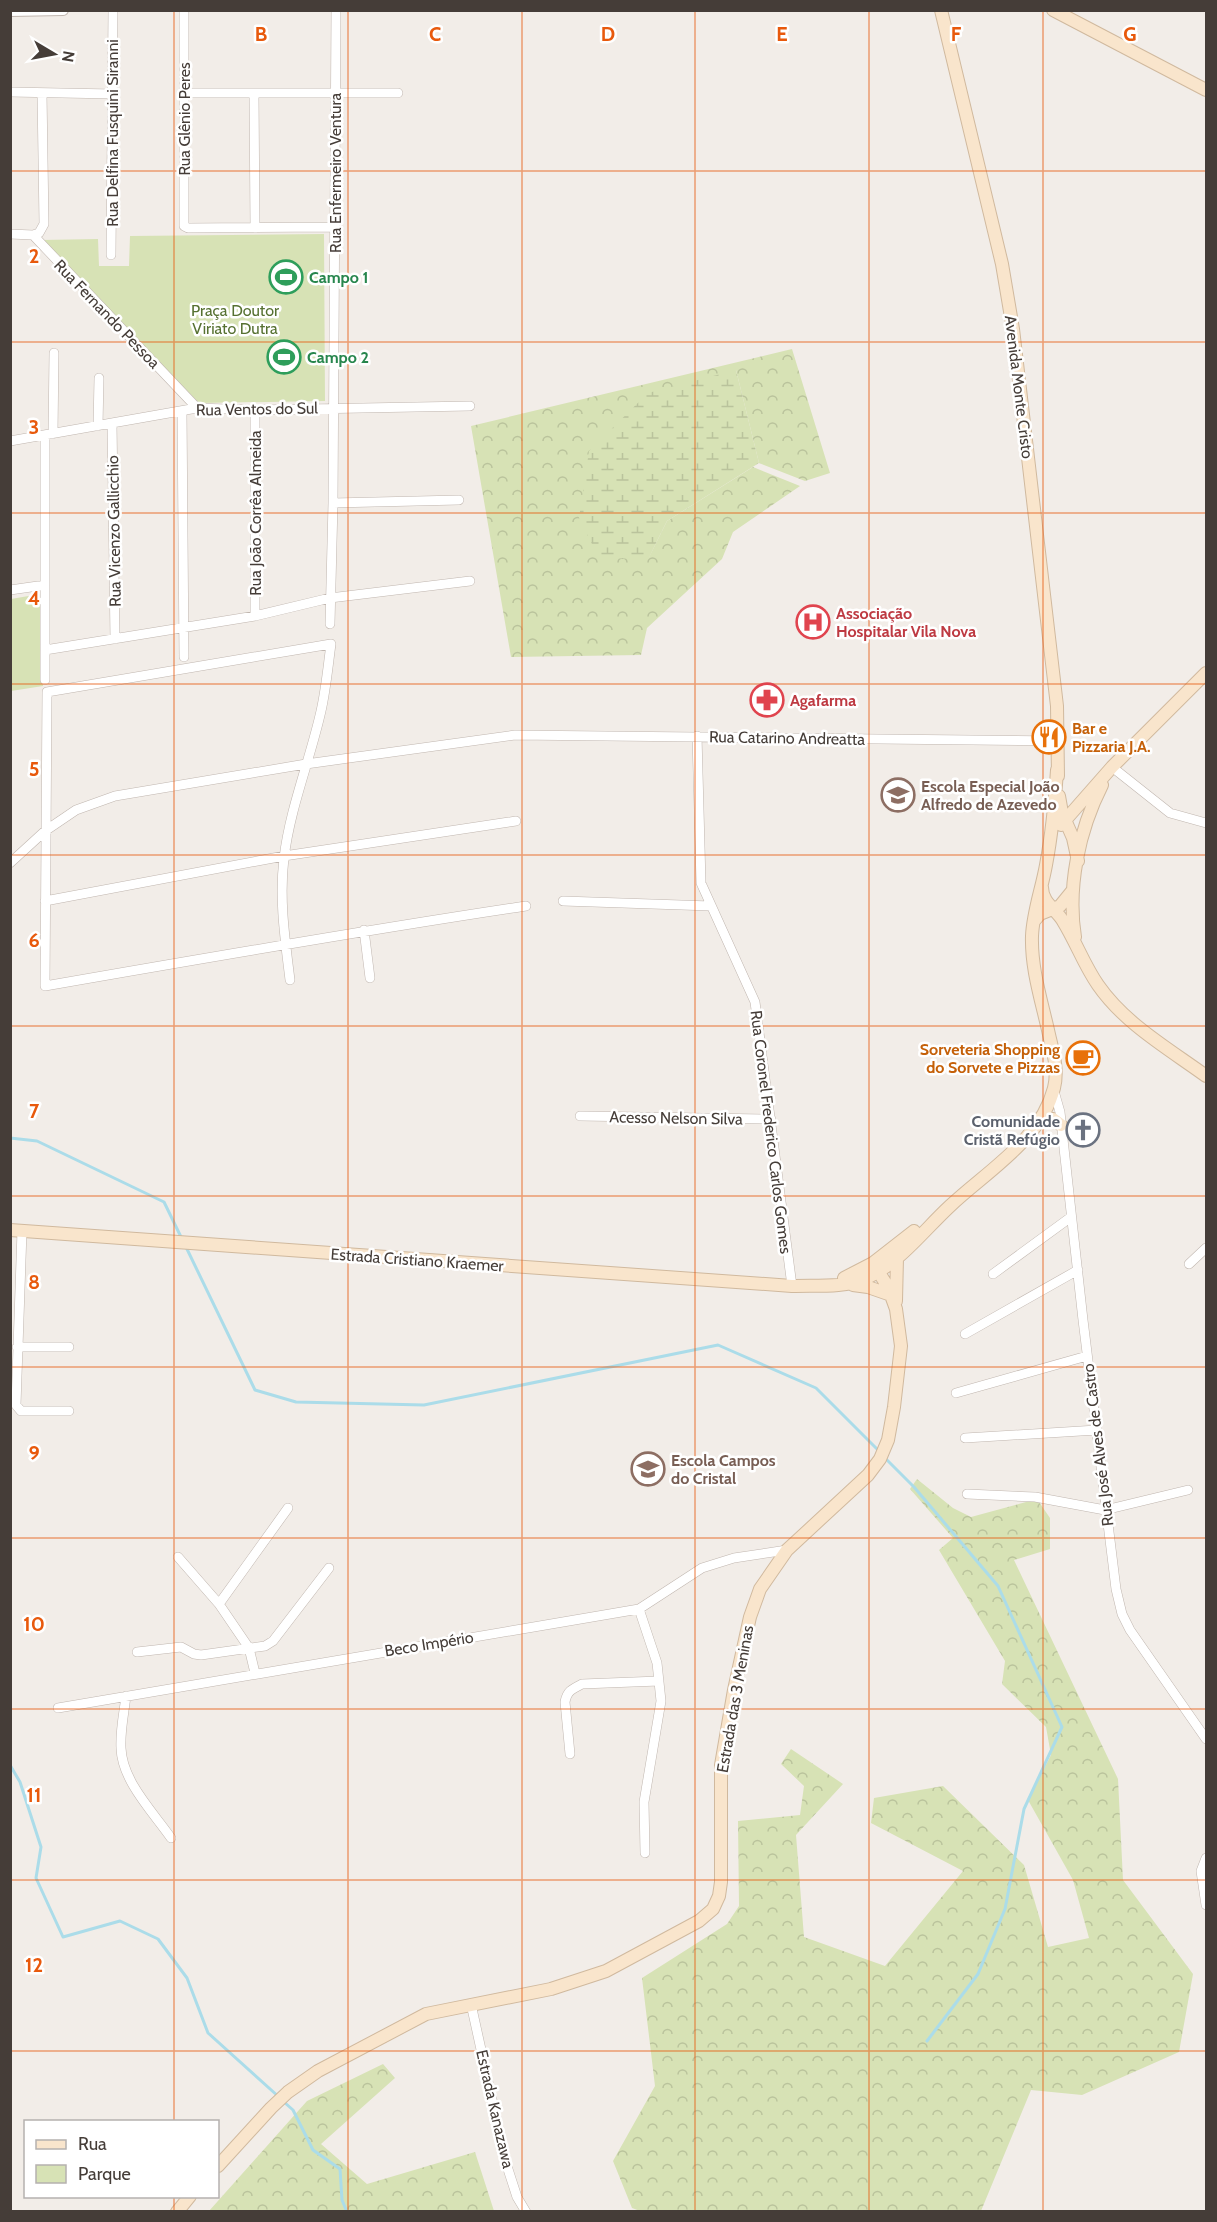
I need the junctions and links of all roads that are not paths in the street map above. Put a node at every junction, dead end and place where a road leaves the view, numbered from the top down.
1 (63, 10) edge
2 (113, 10) edge
3 (184, 10) edge
4 (336, 10) edge
5 (941, 10) edge
6 (1053, 10) edge
7 (10, 11) edge
8 (1206, 90) edge
9 (10, 92) edge
10 (336, 92) junction
11 (42, 93) junction
12 (184, 93) junction
13 (254, 93) junction
14 (398, 93) dead end
15 (113, 94) junction
16 (255, 228) junction
17 (335, 228) junction
18 (10, 234) edge
19 (33, 235) junction
20 (111, 255) dead end
21 (54, 353) dead end
22 (99, 378) dead end
23 (470, 406) dead end
24 (198, 408) junction
25 (334, 409) junction
26 (255, 410) junction
27 (182, 411) junction
28 (112, 423) junction
29 (98, 426) junction
30 (49, 434) junction
31 (10, 441) edge
32 (459, 500) dead end
33 (333, 503) junction
34 (470, 581) dead end
35 (45, 585) junction
36 (10, 590) edge
37 (330, 598) junction
38 (255, 616) junction
39 (330, 624) dead end
40 (183, 628) junction
41 (115, 639) junction
42 (45, 650) junction
43 (184, 657) dead end
44 (1206, 673) edge
45 (45, 680) dead end
46 (697, 736) junction
47 (1058, 741) junction
48 (306, 764) junction
49 (1112, 767) junction
50 (1058, 770) junction
51 (516, 821) dead end
52 (1065, 821) junction
53 (1206, 823) edge
54 (45, 831) junction
55 (1051, 838) junction
56 (284, 856) junction
57 (1078, 861) junction
58 (10, 862) edge
59 (1042, 884) junction
60 (1074, 890) junction
61 (45, 901) junction
62 (563, 901) dead end
63 (526, 906) dead end
64 (711, 906) junction
65 (1054, 909) junction
66 (1034, 921) junction
67 (364, 930) junction
68 (286, 944) junction
69 (1077, 947) junction
70 (370, 978) dead end
71 (290, 980) dead end
72 (1206, 1076) edge
73 (1053, 1090) junction
74 (1048, 1104) junction
75 (580, 1116) dead end
76 (1041, 1118) junction
77 (771, 1119) junction
78 (1061, 1125) junction
79 (951, 1204) junction
80 (1071, 1217) junction
81 (16, 1230) edge
82 (1206, 1248) edge
83 (897, 1258) junction
84 (1189, 1264) dead end
85 (876, 1267) junction
86 (1078, 1270) junction
87 (993, 1274) dead end
88 (824, 1284) junction
89 (846, 1284) junction
90 (792, 1286) junction
91 (891, 1295) junction
92 (896, 1309) junction
93 (965, 1334) dead end
94 (17, 1347) junction
95 (69, 1347) dead end
96 (1087, 1356) junction
97 (956, 1393) dead end
98 (69, 1411) dead end
99 (1097, 1430) junction
100 (965, 1438) dead end
101 (1188, 1490) dead end
102 (967, 1494) dead end
103 (288, 1508) dead end
104 (1105, 1510) junction
105 (787, 1550) junction
106 (178, 1557) dead end
107 (329, 1568) dead end
108 (219, 1604) junction
109 (639, 1609) junction
110 (249, 1648) junction
111 (137, 1653) dead end
112 (255, 1673) junction
113 (659, 1681) junction
114 (126, 1696) junction
115 (58, 1708) dead end
116 (1206, 1739) edge
117 (570, 1754) dead end
118 (171, 1838) dead end
119 (645, 1852) dead end
120 (1206, 1858) edge
121 (1206, 1903) edge
122 (471, 2004) junction
123 (219, 2165) edge
124 (188, 2198) edge
125 (177, 2211) edge
126 (526, 2211) edge

1 - 7 street
2 - 15 street, Rua Delfina Fusquini Siranni
3 - 12 street, Rua Glênio Peres
4 - 10 street, Rua Enfermeiro Ventura
5 - 47 main road, Avenida Monte Cristo
6 - 8 main road
9 - 11 street
10 - 13 street
10 - 14 street
10 - 17 street, Rua Enfermeiro Ventura
11 - 15 street
11 - 19 street
12 - 13 street
12 - 16 street, Rua Glênio Peres
13 - 16 street
15 - 20 street, Rua Delfina Fusquini Siranni
16 - 17 street
17 - 25 street, Rua Enfermeiro Ventura
18 - 19 street
19 - 24 street, Rua Fernando Pessoa
21 - 30 street
22 - 29 street
23 - 25 street, Rua Ventos do Sul
24 - 26 street, Rua Ventos do Sul
24 - 27 street, Rua Ventos do Sul
25 - 26 street, Rua Ventos do Sul
25 - 33 street, Rua Enfermeiro Ventura
26 - 38 street, Rua João Corrêa Almeida
27 - 28 street, Rua Ventos do Sul
27 - 40 street
28 - 29 street, Rua Ventos do Sul
28 - 41 street, Rua Vicenzo Gallicchio
29 - 30 street, Rua Ventos do Sul
30 - 31 street, Rua Ventos do Sul
30 - 35 street
32 - 33 street
33 - 37 street, Rua Enfermeiro Ventura
34 - 37 street
35 - 36 street
35 - 42 street
37 - 38 street
37 - 39 street, Rua Enfermeiro Ventura
38 - 40 street
40 - 41 street
40 - 43 street
41 - 42 street
42 - 45 street
44 - 49 main road
46 - 47 street, Rua Catarino Andreatta
46 - 48 street, Rua Catarino Andreatta
46 - 64 street, Rua Coronel Frederico Carlos Gomes
47 - 50 main road, Avenida Monte Cristo
48 - 54 street, Rua Catarino Andreatta
48 - 54 street
48 - 56 street
49 - 52 main road
49 - 53 street
49 - 57 main road
50 - 52 main road, Avenida Monte Cristo
50 - 55 main road, Avenida Monte Cristo
51 - 56 street
52 - 55 main road
52 - 57 main road, Avenida Monte Cristo
54 - 58 street, Rua Catarino Andreatta
54 - 61 street
55 - 59 main road, Avenida Monte Cristo
56 - 61 street
56 - 68 street
57 - 60 main road
59 - 65 main road
59 - 66 main road, Estrada Cristiano Kraemer
60 - 65 main road
60 - 69 main road
61 - 68 street
62 - 64 street
63 - 67 street
64 - 77 street, Rua Coronel Frederico Carlos Gomes
65 - 66 main road
65 - 69 main road
66 - 73 main road, Estrada Cristiano Kraemer
67 - 68 street
67 - 70 street
68 - 71 street
69 - 72 main road
73 - 74 main road, Estrada Cristiano Kraemer
73 - 78 street, Rua José Alves de Castro
74 - 76 main road, Estrada Cristiano Kraemer
74 - 78 street, Rua José Alves de Castro
75 - 77 street, Acesso Nelson Silva
76 - 78 main road
76 - 79 main road, Estrada Cristiano Kraemer
77 - 90 street, Rua Coronel Frederico Carlos Gomes
78 - 80 street, Rua José Alves de Castro
79 - 83 main road, Estrada Cristiano Kraemer
79 - 85 main road, Estrada Cristiano Kraemer
80 - 86 street, Rua José Alves de Castro
80 - 87 street
81 - 90 main road, Estrada Cristiano Kraemer
81 - 94 street
82 - 84 street
83 - 85 main road, Estrada Cristiano Kraemer
83 - 92 main road
85 - 88 main road, Estrada Cristiano Kraemer
85 - 89 main road, Estrada Cristiano Kraemer
85 - 91 main road, Estrada das 3 Meninas
86 - 93 street
86 - 96 street, Rua José Alves de Castro
88 - 89 main road, Estrada Cristiano Kraemer
88 - 90 main road, Estrada Cristiano Kraemer
89 - 91 main road
91 - 92 main road, Estrada das 3 Meninas
92 - 105 main road, Estrada das 3 Meninas
94 - 95 street
94 - 98 street
96 - 97 street
96 - 99 street, Rua José Alves de Castro
99 - 100 street
99 - 104 street, Rua José Alves de Castro
101 - 104 street
102 - 104 street
103 - 108 street
104 - 116 street, Rua José Alves de Castro
105 - 109 street, Beco Império
105 - 122 main road, Estrada das 3 Meninas
106 - 108 street
107 - 110 street
108 - 110 street
109 - 112 street, Beco Império
109 - 113 street
110 - 111 street
110 - 112 street
112 - 114 street, Beco Império
113 - 117 street
113 - 119 street
114 - 115 street, Beco Império
114 - 118 street
120 - 121 street
122 - 123 main road, Estrada das 3 Meninas
122 - 126 street, Estrada Kanazawa
124 - 125 main road

